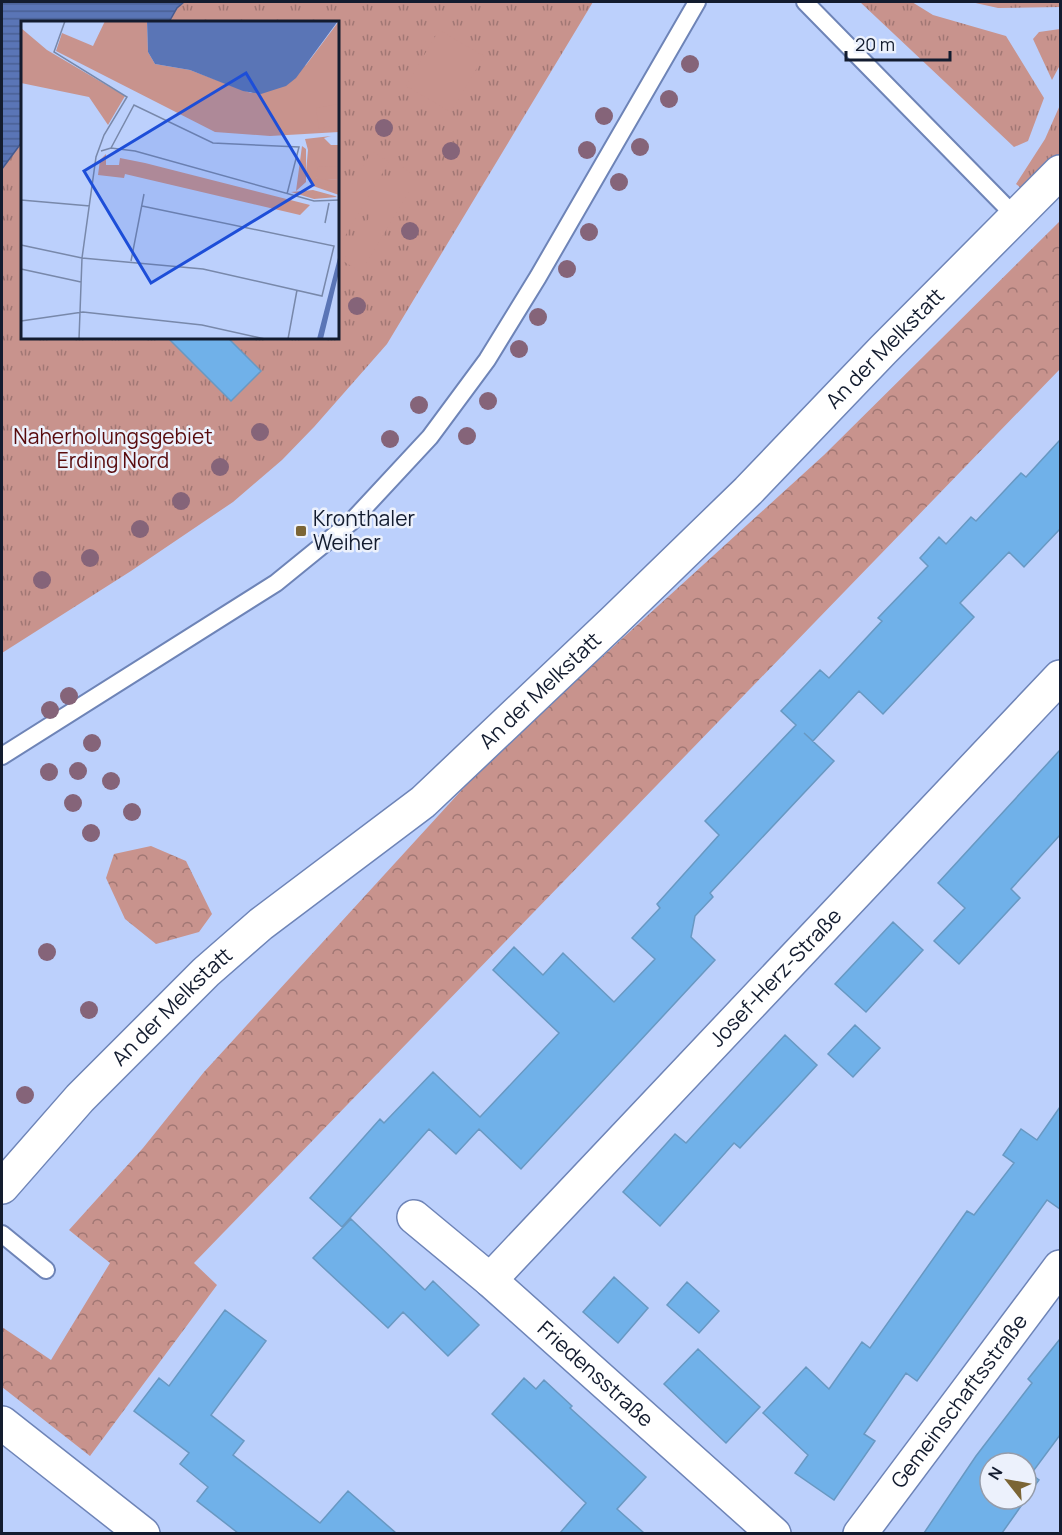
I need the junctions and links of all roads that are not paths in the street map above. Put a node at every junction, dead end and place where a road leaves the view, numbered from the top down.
1 (697, 2) edge
2 (804, 2) edge
3 (1060, 172) edge
4 (1015, 216) junction
5 (1060, 677) edge
6 (2, 756) edge
7 (2, 1188) edge
8 (414, 1217) dead end
9 (2, 1234) edge
10 (1060, 1267) edge
11 (46, 1270) dead end
12 (490, 1280) junction
13 (2, 1423) edge
14 (143, 1533) edge
15 (774, 1533) edge
16 (860, 1533) edge

1 - 6 lane
2 - 4 lane
3 - 4 street, An der Melkstatt
4 - 7 street, An der Melkstatt
5 - 12 street, Josef-Herz-Straße
8 - 12 street, Friedensstraße
9 - 11 lane
10 - 16 street, Gemeinschaftsstraße
12 - 15 street, Friedensstraße
13 - 14 street

